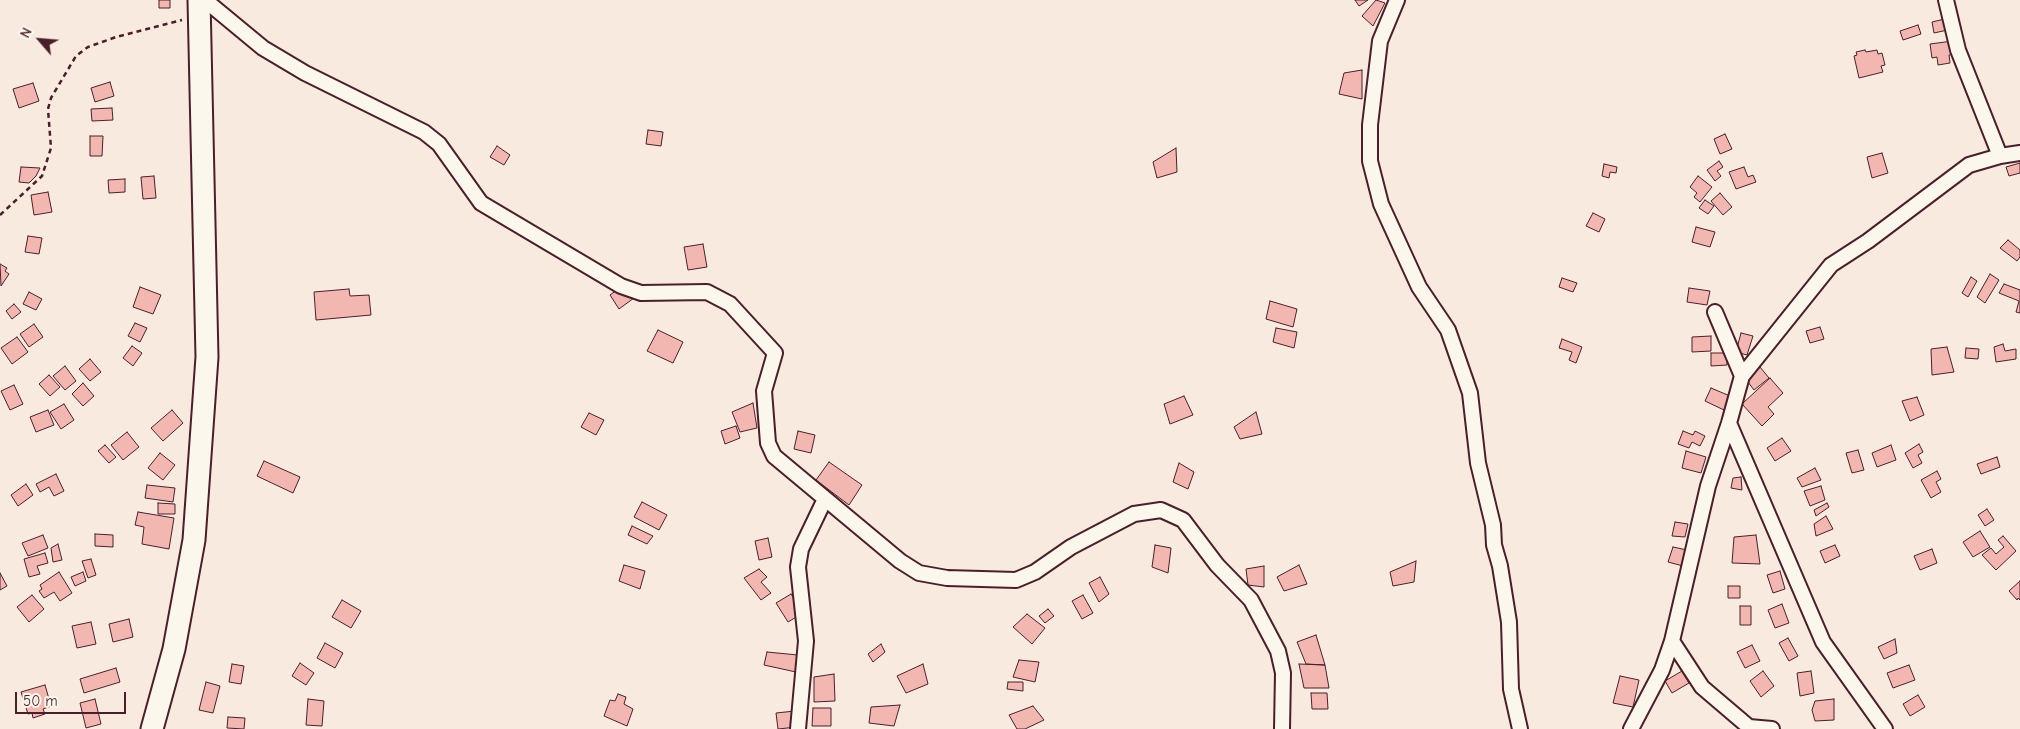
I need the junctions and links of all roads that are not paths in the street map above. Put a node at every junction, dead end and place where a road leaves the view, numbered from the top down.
1 (1397, 0) edge
2 (1946, 0) edge
3 (202, 5) edge
4 (2020, 153) edge
5 (2000, 156) junction
6 (1715, 312) dead end
7 (1742, 376) junction
8 (1729, 423) junction
9 (825, 499) junction
10 (1672, 641) junction
11 (152, 729) edge
12 (798, 729) edge
13 (1282, 729) edge
14 (1520, 729) edge
15 (1632, 729) edge
16 (1772, 729) edge
17 (1885, 729) edge

1 - 14 street
2 - 5 street
3 - 9 street
3 - 11 main road
4 - 5 street
5 - 7 street
6 - 7 street
7 - 8 street
8 - 10 street
8 - 17 street
9 - 12 street
9 - 13 street
10 - 15 street
10 - 16 street

